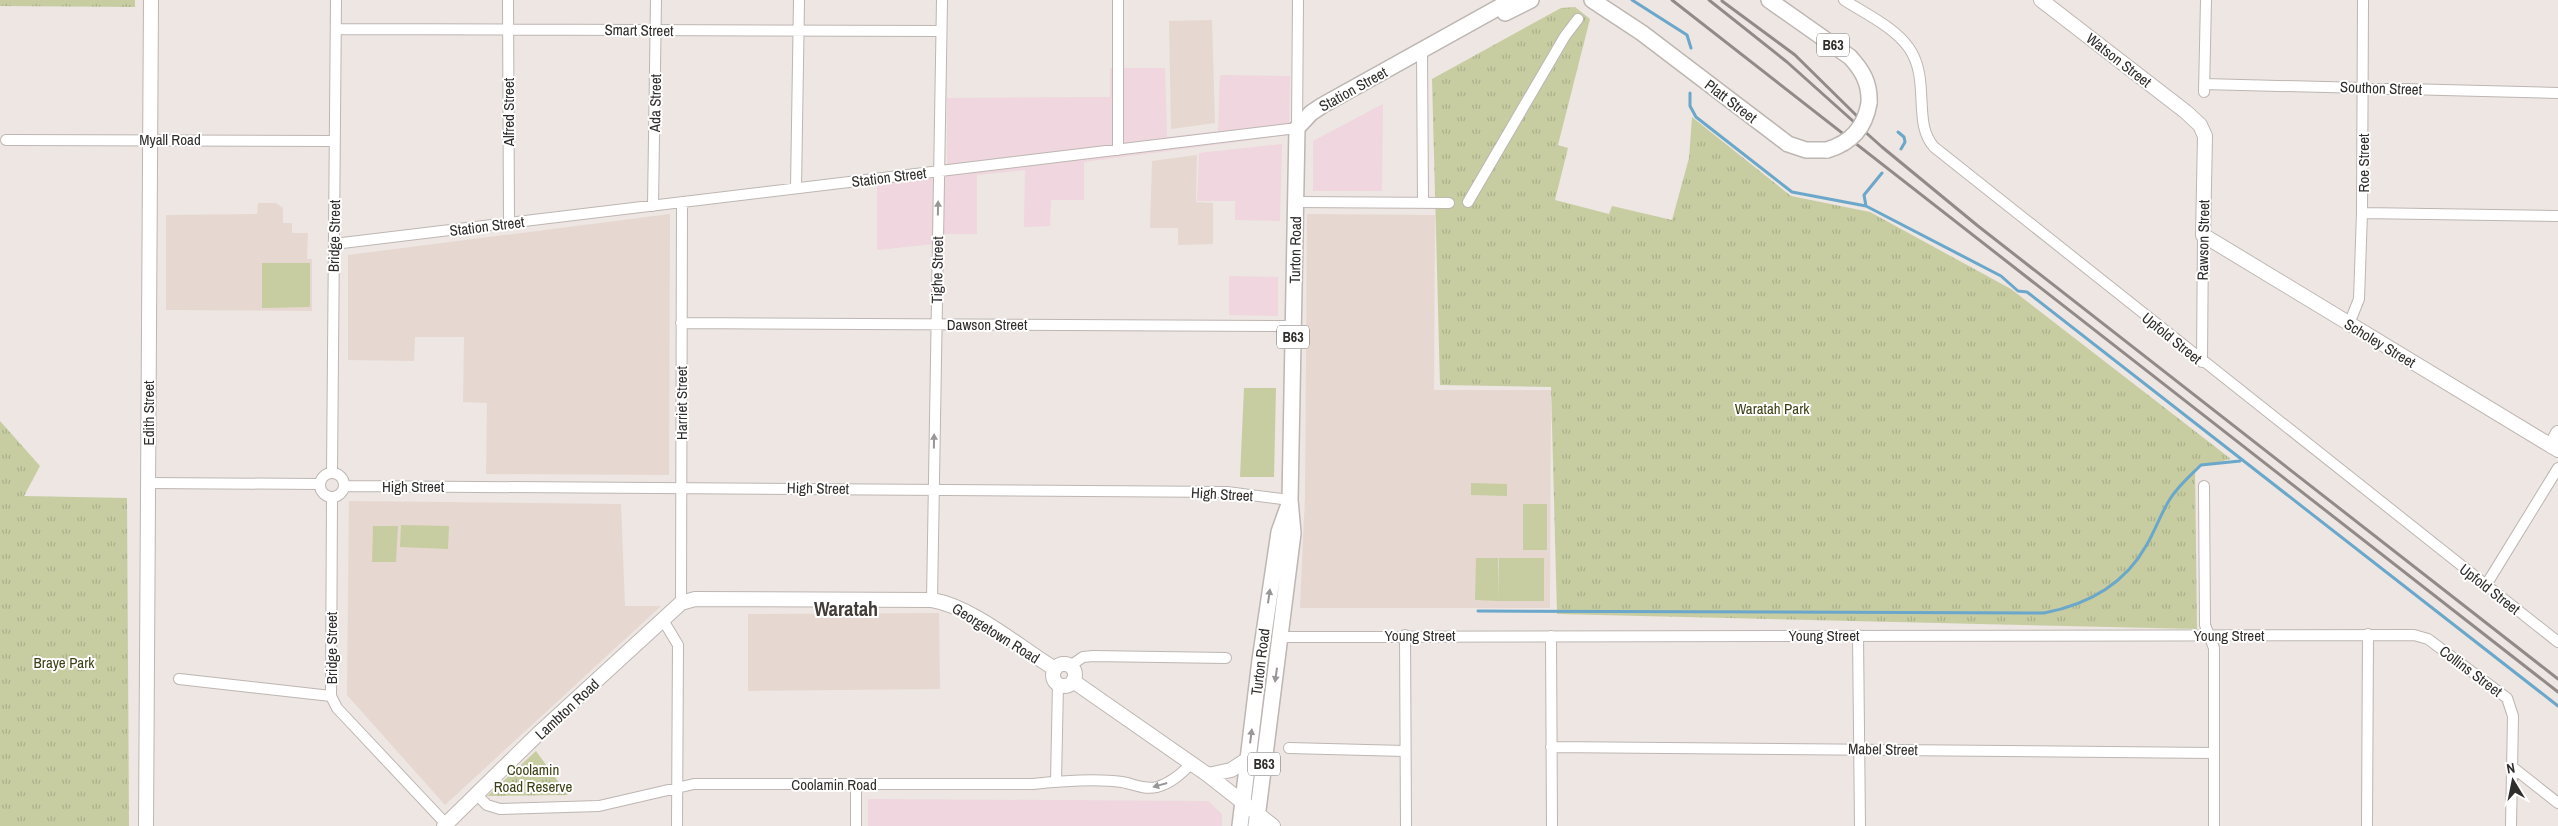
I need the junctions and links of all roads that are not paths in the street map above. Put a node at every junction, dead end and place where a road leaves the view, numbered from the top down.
1 (151, 0) edge
2 (336, 0) edge
3 (508, 0) edge
4 (656, 0) edge
5 (799, 0) edge
6 (942, 0) edge
7 (1118, 0) edge
8 (1298, 0) edge
9 (1512, 0) edge
10 (1531, 0) edge
11 (1592, 0) edge
12 (1608, 0) edge
13 (1769, 0) edge
14 (1844, 0) edge
15 (2041, 0) edge
16 (2206, 0) edge
17 (2363, 0) edge
18 (1578, 19) dead end
19 (336, 29) junction
20 (508, 29) junction
21 (798, 30) junction
22 (656, 31) junction
23 (941, 31) junction
24 (1642, 33) junction
25 (1422, 52) junction
26 (2363, 87) junction
27 (2558, 93) edge
28 (2196, 121) joint
29 (1298, 128) junction
30 (150, 138) junction
31 (6, 140) dead end
32 (335, 140) junction
33 (1118, 150) junction
34 (939, 171) junction
35 (796, 188) junction
36 (682, 202) junction
37 (1296, 202) junction
38 (1468, 202) dead end
39 (1423, 203) junction
40 (1449, 203) dead end
41 (653, 206) junction
42 (2362, 213) junction
43 (2558, 216) edge
44 (509, 223) junction
45 (2203, 235) junction
46 (334, 244) junction
47 (681, 323) junction
48 (936, 323) junction
49 (2349, 324) junction
50 (1294, 326) junction
51 (2202, 362) junction
52 (2558, 433) edge
53 (2554, 448) edge
54 (2558, 468) edge
55 (332, 472) junction
56 (148, 483) junction
57 (319, 484) junction
58 (344, 486) junction
59 (2204, 486) dead end
60 (681, 487) junction
61 (933, 489) junction
62 (332, 497) junction
63 (1290, 500) junction
64 (2486, 585) junction
65 (932, 600) junction
66 (688, 601) junction
67 (662, 620) junction
68 (2368, 634) junction
69 (1405, 635) junction
70 (1858, 635) junction
71 (2208, 635) junction
72 (1551, 636) junction
73 (1281, 637) junction
74 (2558, 642) edge
75 (1226, 658) dead end
76 (1070, 666) junction
77 (1055, 669) junction
78 (179, 679) dead end
79 (1074, 681) junction
80 (1058, 684) junction
81 (332, 696) junction
82 (1551, 747) junction
83 (1289, 748) dead end
84 (1861, 748) junction
85 (1405, 750) junction
86 (2214, 753) junction
87 (1248, 759) junction
88 (1192, 763) junction
89 (2511, 766) junction
90 (1208, 775) junction
91 (1056, 781) junction
92 (856, 784) junction
93 (677, 788) junction
94 (476, 794) junction
95 (1243, 801) junction
96 (2558, 803) edge
97 (1257, 820) edge
98 (445, 825) edge
99 (146, 826) edge
100 (677, 826) edge
101 (856, 826) edge
102 (1240, 826) edge
103 (1273, 826) edge
104 (1406, 826) edge
105 (1552, 826) edge
106 (1860, 826) edge
107 (2214, 826) edge
108 (2367, 826) edge
109 (2511, 826) edge

1 - 30 street, Edith Street
2 - 19 street, Bridge Street
3 - 20 street, Alfred Street
4 - 22 street, Ada Street
5 - 21 street
6 - 23 street, Tighe Street
7 - 33 street
8 - 29 street, Turton Road
9 - 25 main road, Station Street
10 - 25 main road, Station Street
11 - 24 main road, Platt Street / B63
12 - 24 main road, Platt Street / B63
13 - 24 main road, Platt Street / B63, bridge
14 - 51 street, Upfold Street
15 - 28 street, Watson Street
16 - 26 street, Southon Street
17 - 26 street, Roe Street
18 - 38 street
19 - 20 street, Smart Street
19 - 32 street, Bridge Street
20 - 22 street, Smart Street
20 - 44 street, Alfred Street
21 - 22 street, Smart Street
21 - 23 street, Smart Street
21 - 35 street
22 - 41 street, Ada Street
23 - 34 street, Tighe Street
25 - 29 main road, Station Street
25 - 39 street
26 - 27 street, Southon Street
26 - 42 street, Roe Street
28 - 45 street, Rawson Street
29 - 33 street, Station Street
29 - 37 main road, Turton Road / B63
30 - 31 street, Myall Road
30 - 32 street, Myall Road
30 - 56 street, Edith Street
32 - 46 street, Bridge Street
33 - 34 street, Station Street
34 - 35 street, Station Street
48 -> 34 street, Tighe Street
35 - 36 street, Station Street
36 - 41 street, Station Street
36 - 47 street, Harriet Street
37 - 39 street
37 - 50 main road, Turton Road / B63
39 - 40 street
41 - 44 street, Station Street
42 - 43 street
42 - 49 street, Roe Street
44 - 46 street, Station Street
45 - 49 street, Scholey Street
45 - 51 street, Rawson Street
46 - 55 street, Bridge Street
47 - 48 street, Dawson Street
47 - 60 street, Harriet Street
48 - 50 street, Dawson Street
61 -> 48 street, Tighe Street
49 - 53 street, Scholey Street
50 - 63 main road, Turton Road / B63
51 - 64 street, Upfold Street
52 - 53 street
54 - 64 street
55 - 57 street
55 - 58 street
56 - 57 street
56 - 99 street, Edith Street
57 - 62 street
58 - 60 street, High Street
58 - 62 street
59 - 71 street
60 - 61 street, High Street
60 - 66 street, Harriet Street
61 - 63 street, High Street
61 - 65 street, Tighe Street
62 - 81 street, Bridge Street
63 - 73 main road, Turton Road / B63
87 -> 63 main road, Turton Road / B63
64 - 74 street, Upfold Street
65 - 66 street, Georgetown Road
65 - 77 street, Georgetown Road
66 - 67 street, Lambton Road
67 - 93 street
67 - 94 street, Lambton Road
68 - 71 street, Young Street
68 - 89 street, Collins Street
68 - 108 street
69 - 72 street, Young Street
69 - 73 street, Young Street
69 - 85 street
70 - 71 street, Young Street
70 - 72 street, Young Street
70 - 84 street
71 - 86 street
72 - 82 street
73 -> 97 main road, Turton Road / B63
75 - 76 street
76 - 77 street
76 - 79 street
77 - 80 street
78 - 81 street
79 - 80 street
79 - 88 street
80 - 91 street
81 - 98 street, Bridge Street
82 - 84 street, Mabel Street
82 - 105 street
83 - 85 street
84 - 86 street, Mabel Street
84 - 106 street
85 - 104 street
86 - 107 street
87 - 90 street
87 - 95 main road, Turton Road / B63
88 - 90 street
88 -> 91 street, Coolamin Road
89 - 96 street
89 - 109 street, Collins Street
90 - 95 street
91 - 92 street, Coolamin Road
92 - 93 street, Coolamin Road
92 - 101 street
93 - 94 street, Coolamin Road
93 - 100 street
94 - 98 street, Lambton Road
95 - 97 street
95 - 102 main road, Turton Road / B63
97 - 103 street

